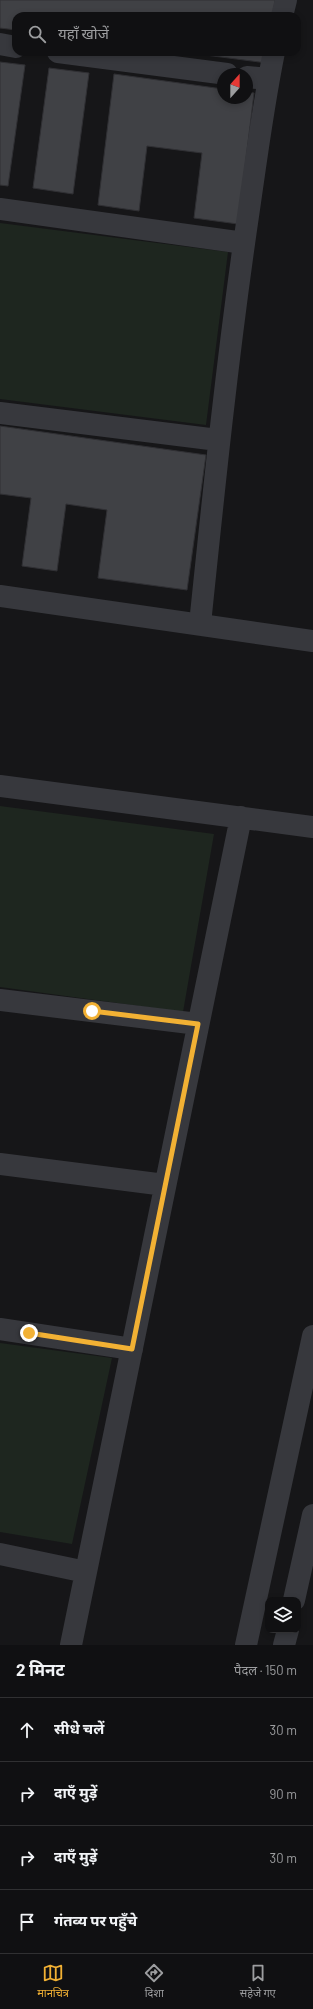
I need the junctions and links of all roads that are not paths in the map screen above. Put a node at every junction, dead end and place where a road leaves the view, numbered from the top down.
1 (286, 0) edge
2 (283, 12) edge
3 (0, 44) edge
4 (12, 46) edge
5 (89, 56) edge
6 (273, 56) edge
7 (217, 73) edge
8 (253, 78) edge
9 (268, 79) junction
10 (0, 209) edge
11 (244, 243) junction
12 (0, 413) edge
13 (218, 440) junction
14 (0, 596) edge
15 (200, 624) junction
16 (313, 641) edge
17 (0, 786) edge
18 (241, 818) junction
19 (313, 827) edge
20 (0, 1000) edge
21 (198, 1024) junction
22 (0, 1164) edge
23 (165, 1186) junction
24 (0, 1329) edge
25 (313, 1336) edge
26 (132, 1349) junction
27 (313, 1515) edge
28 (0, 1554) edge
29 (86, 1572) junction
30 (295, 1597) edge
31 (287, 1633) edge
32 (71, 1645) edge
33 (246, 1645) edge
34 (284, 1645) edge

1 - 2 street
3 - 4 street
5 - 7 street
6 - 9 street
8 - 9 street
9 - 11 street
10 - 11 street
11 - 13 street
12 - 13 street
13 - 15 street
14 - 15 street
15 - 16 street
17 - 18 street
18 - 19 street
18 - 21 street
20 - 21 street
21 - 23 street
22 - 23 street
23 - 26 street
24 - 26 street
25 - 33 street
26 - 29 street
27 - 30 street
28 - 29 street
29 - 32 street
31 - 34 street

